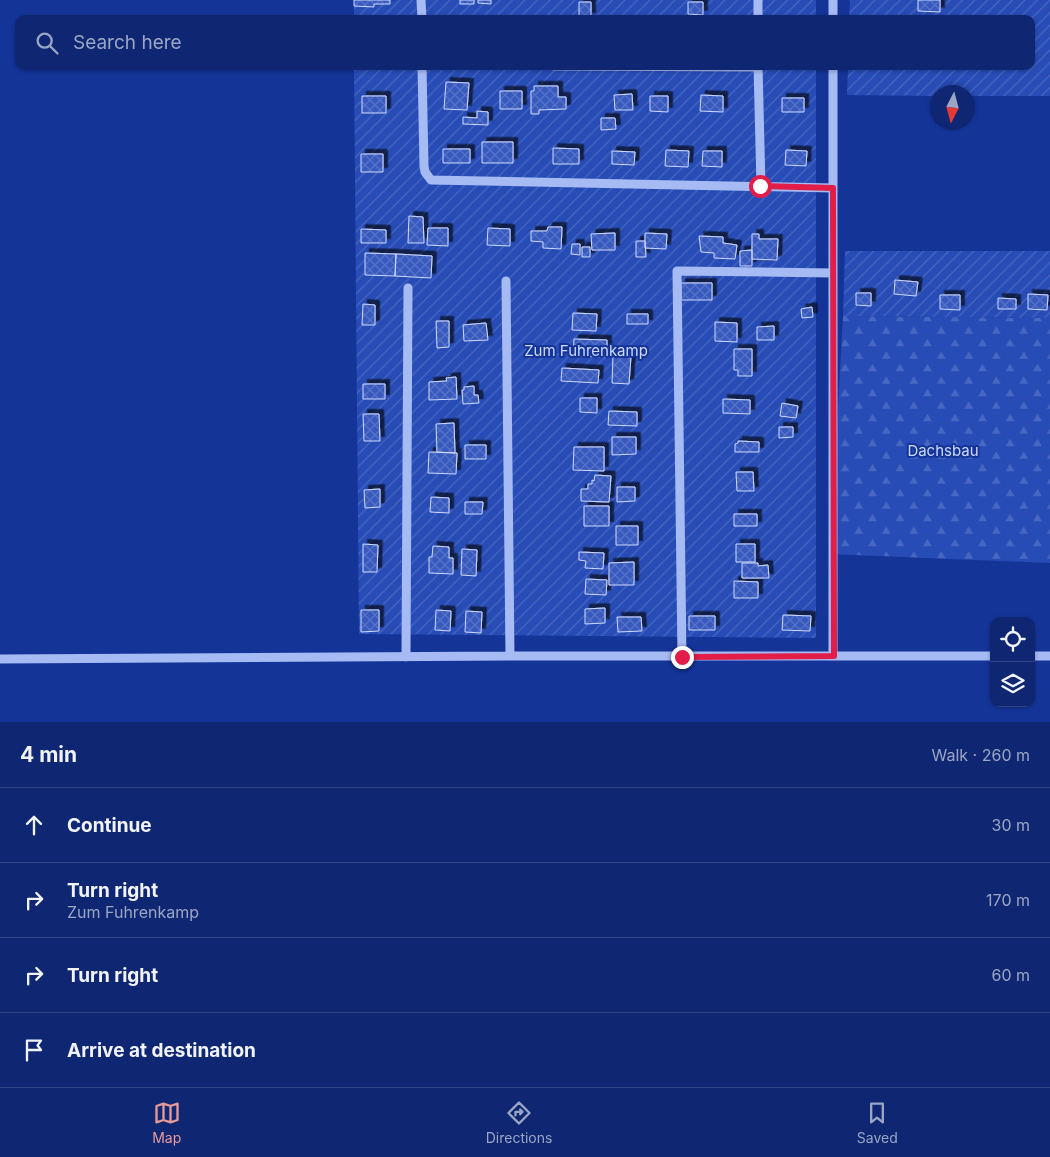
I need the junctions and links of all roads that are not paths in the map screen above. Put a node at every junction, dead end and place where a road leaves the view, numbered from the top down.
1 (421, 0) edge
2 (833, 0) edge
3 (422, 15) edge
4 (833, 15) edge
5 (422, 70) edge
6 (758, 70) edge
7 (833, 70) edge
8 (760, 186) junction
9 (833, 188) junction
10 (833, 273) junction
11 (506, 281) dead end
12 (408, 288) dead end
13 (510, 656) junction
14 (834, 656) junction
15 (990, 656) edge
16 (1035, 656) edge
17 (1050, 656) edge
18 (682, 657) junction
19 (406, 658) junction
20 (0, 659) edge

1 - 3 street
2 - 4 street
5 - 8 street
6 - 8 street
7 - 9 street
8 - 9 street
9 - 10 street
10 - 14 street
10 - 18 street
11 - 13 street
12 - 19 street
13 - 18 street
13 - 19 street
14 - 15 street
14 - 18 street
16 - 17 street
19 - 20 street

